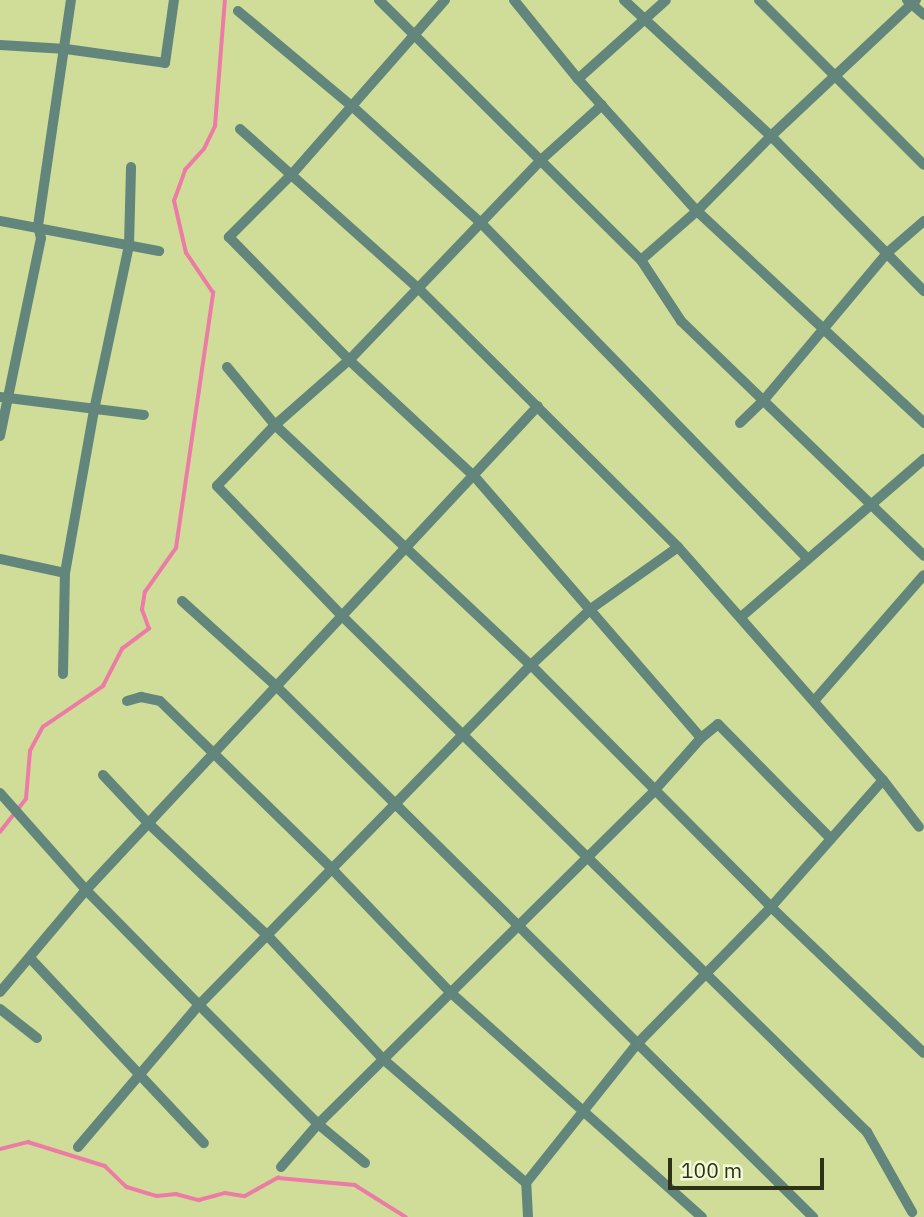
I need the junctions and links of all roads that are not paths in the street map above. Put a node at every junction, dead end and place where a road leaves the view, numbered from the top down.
1 (71, 0) edge
2 (174, 0) edge
3 (379, 0) edge
4 (446, 0) edge
5 (514, 0) edge
6 (624, 0) edge
7 (666, 0) edge
8 (759, 0) edge
9 (912, 1) edge
10 (238, 11) dead end
11 (924, 15) edge
12 (644, 20) junction
13 (416, 34) junction
14 (0, 45) edge
15 (66, 50) junction
16 (836, 75) junction
17 (578, 79) junction
18 (602, 105) junction
19 (353, 107) junction
20 (240, 129) dead end
21 (771, 136) junction
22 (541, 160) junction
23 (924, 165) edge
24 (131, 167) dead end
25 (291, 175) junction
26 (697, 211) junction
27 (0, 221) edge
28 (924, 221) edge
29 (482, 223) junction
30 (38, 226) junction
31 (130, 245) junction
32 (159, 251) dead end
33 (887, 253) junction
34 (641, 260) junction
35 (419, 289) junction
36 (924, 292) edge
37 (825, 327) junction
38 (349, 360) junction
39 (227, 367) dead end
40 (4, 398) edge
41 (762, 401) junction
42 (538, 406) junction
43 (94, 410) junction
44 (144, 415) dead end
45 (740, 423) dead end
46 (924, 423) edge
47 (275, 425) junction
48 (0, 436) edge
49 (924, 459) edge
50 (475, 477) junction
51 (872, 505) junction
52 (405, 546) junction
53 (678, 547) junction
54 (924, 556) edge
55 (0, 559) edge
56 (808, 559) junction
57 (65, 573) junction
58 (924, 575) edge
59 (182, 601) dead end
60 (592, 608) junction
61 (341, 615) junction
62 (741, 617) junction
63 (531, 666) junction
64 (63, 674) dead end
65 (275, 685) junction
66 (127, 701) dead end
67 (814, 701) junction
68 (462, 736) junction
69 (701, 738) junction
70 (212, 754) junction
71 (103, 775) dead end
72 (883, 780) junction
73 (654, 791) junction
74 (0, 793) edge
75 (395, 803) junction
76 (148, 823) junction
77 (919, 827) dead end
78 (831, 839) junction
79 (587, 856) junction
80 (331, 868) junction
81 (86, 890) junction
82 (771, 907) junction
83 (517, 923) junction
84 (267, 935) junction
85 (30, 958) junction
86 (706, 971) junction
87 (0, 992) edge
88 (450, 992) junction
89 (199, 1005) junction
90 (0, 1009) edge
91 (37, 1038) dead end
92 (637, 1044) junction
93 (924, 1054) edge
94 (383, 1059) junction
95 (140, 1074) junction
96 (583, 1112) junction
97 (318, 1124) junction
98 (204, 1143) dead end
99 (78, 1146) dead end
100 (365, 1163) dead end
101 (281, 1167) dead end
102 (526, 1183) junction
103 (912, 1212) dead end
104 (528, 1217) edge
105 (702, 1217) edge
106 (813, 1217) edge

1 - 15 street
2 - 15 street
3 - 13 street
4 - 13 street
5 - 17 street
6 - 12 street
7 - 12 street
8 - 16 street
9 - 11 street
9 - 16 street
10 - 19 street
12 - 17 street
12 - 21 street
13 - 19 street
13 - 22 street
14 - 15 street
15 - 30 street
16 - 21 street
16 - 23 street
17 - 18 street
18 - 22 street
18 - 26 street
19 - 25 street
19 - 29 street
20 - 25 street
21 - 26 street
21 - 33 street
22 - 29 street
22 - 34 street
24 - 31 street
25 - 35 street
25 - 38 street
26 - 34 street
26 - 37 street
27 - 30 street
28 - 33 street
29 - 35 street
29 - 56 street
30 - 31 street
30 - 40 street
31 - 32 street
31 - 43 street
33 - 36 street
33 - 37 street
34 - 41 street
35 - 38 street
35 - 42 street
37 - 41 street
37 - 46 street
38 - 47 street
38 - 50 street
39 - 47 street
40 - 43 street
40 - 48 street
41 - 45 street
41 - 51 street
42 - 50 street
42 - 53 street
43 - 44 street
43 - 57 street
47 - 52 street
47 - 61 street
49 - 51 street
50 - 52 street
50 - 60 street
51 - 54 street
51 - 56 street
52 - 61 street
52 - 63 street
53 - 60 street
53 - 62 street
55 - 57 street
56 - 62 street
57 - 64 street
58 - 67 street
59 - 65 street
60 - 63 street
60 - 69 street
61 - 65 street
61 - 68 street
62 - 67 street
63 - 68 street
63 - 73 street
65 - 70 street
65 - 75 street
66 - 70 street
67 - 72 street
68 - 75 street
68 - 79 street
69 - 73 street
69 - 78 street
70 - 76 street
70 - 80 street
71 - 76 street
72 - 77 street
72 - 78 street
73 - 79 street
73 - 82 street
74 - 81 street
75 - 80 street
75 - 83 street
76 - 81 street
76 - 84 street
78 - 82 street
79 - 83 street
79 - 86 street
80 - 84 street
80 - 88 street
81 - 85 street
81 - 89 street
82 - 86 street
82 - 93 street
83 - 88 street
83 - 92 street
84 - 89 street
84 - 94 street
85 - 87 street
85 - 95 street
86 - 92 street
86 - 103 street
88 - 94 street
88 - 96 street
89 - 95 street
89 - 97 street
90 - 91 street
92 - 96 street
92 - 106 street
94 - 97 street
94 - 102 street
95 - 98 street
95 - 99 street
96 - 102 street
96 - 105 street
97 - 100 street
97 - 101 street
102 - 104 street

